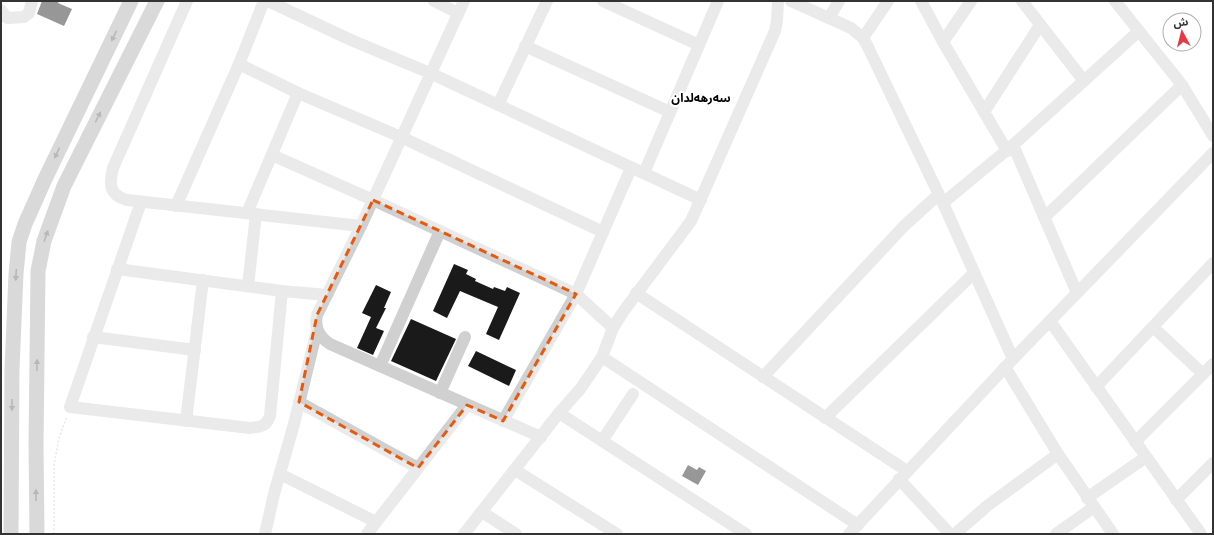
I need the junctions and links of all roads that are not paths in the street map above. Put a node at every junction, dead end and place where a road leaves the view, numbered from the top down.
1 (32, 1) edge
2 (131, 1) edge
3 (156, 1) edge
4 (187, 1) edge
5 (264, 1) edge
6 (268, 1) edge
7 (434, 1) edge
8 (464, 1) edge
9 (547, 1) edge
10 (603, 1) edge
11 (718, 1) edge
12 (778, 1) edge
13 (791, 1) edge
14 (839, 1) edge
15 (888, 1) edge
16 (921, 1) edge
17 (971, 1) edge
18 (1022, 1) edge
19 (1115, 1) edge
20 (1, 10) edge
21 (458, 13) junction
22 (829, 18) junction
23 (1040, 26) junction
24 (1139, 31) junction
25 (863, 38) junction
26 (943, 42) junction
27 (699, 45) junction
28 (526, 46) junction
29 (239, 64) junction
30 (430, 73) junction
31 (1084, 81) junction
32 (1182, 85) junction
33 (298, 93) junction
34 (498, 105) junction
35 (670, 112) junction
36 (984, 112) junction
37 (1213, 136) edge
38 (401, 137) junction
39 (1010, 148) junction
40 (1213, 153) edge
41 (272, 155) junction
42 (631, 168) junction
43 (644, 174) junction
44 (940, 199) junction
45 (373, 200) junction
46 (701, 200) junction
47 (140, 202) junction
48 (176, 206) junction
49 (252, 214) junction
50 (1045, 217) junction
51 (361, 226) junction
52 (440, 231) junction
53 (604, 232) junction
54 (1213, 263) edge
55 (117, 270) junction
56 (974, 273) junction
57 (203, 280) junction
58 (248, 286) junction
59 (282, 291) junction
60 (636, 293) junction
61 (1077, 293) junction
62 (576, 294) junction
63 (327, 295) junction
64 (1050, 321) junction
65 (1153, 327) junction
66 (613, 328) junction
67 (317, 330) junction
68 (93, 337) junction
69 (465, 337) dead end
70 (195, 350) junction
71 (602, 357) junction
72 (1009, 363) junction
73 (1213, 364) edge
74 (380, 366) junction
75 (1203, 374) junction
76 (763, 377) junction
77 (1096, 387) junction
78 (440, 393) junction
79 (633, 394) dead end
80 (299, 402) junction
81 (468, 405) junction
82 (560, 413) junction
83 (825, 418) junction
84 (503, 420) junction
85 (186, 421) junction
86 (541, 437) junction
87 (602, 441) junction
88 (1135, 442) junction
89 (1058, 454) junction
90 (1146, 457) junction
91 (1213, 463) edge
92 (418, 468) junction
93 (515, 470) junction
94 (280, 474) junction
95 (903, 475) junction
96 (1176, 500) junction
97 (1091, 502) junction
98 (482, 512) junction
99 (376, 522) junction
100 (858, 525) junction
101 (11, 534) edge
102 (37, 534) edge
103 (265, 534) edge
104 (366, 534) edge
105 (464, 534) edge
106 (516, 534) edge
107 (617, 534) edge
108 (746, 534) edge
109 (849, 534) edge
110 (950, 534) edge
111 (955, 534) edge
112 (1056, 534) edge
113 (1113, 534) edge
114 (1201, 534) edge

1 - 20 street
2 -> 101 main road
102 -> 3 main road
4 - 47 street
5 - 29 street
6 - 30 street
7 - 21 street
8 - 21 street
9 - 28 street
10 - 27 street
11 - 27 street
12 - 46 street
13 - 22 street
14 - 22 street
15 - 25 street
16 - 26 street
17 - 26 street
18 - 23 street
19 - 24 street
21 - 30 street
22 - 25 street
23 - 31 street
23 - 36 street
24 - 31 street
24 - 32 street
25 - 44 street
26 - 36 street
27 - 35 street
28 - 34 street
28 - 35 street
29 - 33 street
29 - 48 street
30 - 34 street
30 - 38 street
31 - 39 street
32 - 37 street
32 - 50 street
33 - 38 street
33 - 41 street
34 - 42 street
35 - 43 street
36 - 39 street
38 - 45 street
38 - 53 street
39 - 44 street
39 - 50 street
40 - 61 street
41 - 45 street
41 - 49 street
42 - 43 street
42 - 53 street
43 - 46 street
44 - 56 street
44 - 76 street
45 - 51 street
45 - 52 street
46 - 60 street
47 - 48 street
47 - 55 street
48 - 49 street
49 - 51 street
49 - 58 street
50 - 61 street
51 - 63 street
52 - 62 street
52 - 74 street
53 - 62 street
54 - 65 street
55 - 57 street
55 - 68 street
56 - 72 street
56 - 83 street
57 - 58 street
57 - 70 street
58 - 59 street
59 - 63 street
59 - 85 street
60 - 66 street
60 - 76 street
61 - 64 street
62 - 66 street
62 - 84 street
63 - 67 street
64 - 72 street
64 - 77 street
65 - 75 street
65 - 77 street
66 - 71 street
67 - 74 street
67 - 80 street
68 - 70 street
68 - 85 street
69 - 78 street
70 - 85 street
71 - 82 street
71 - 100 street
72 - 89 street
72 - 95 street
73 - 75 street
74 - 78 street
75 - 88 street
76 - 83 street
77 - 88 street
78 - 81 street
79 - 87 street
80 - 92 street
80 - 94 street
81 - 84 street
81 - 92 street
82 - 86 street
82 - 87 street
83 - 95 street
84 - 86 street
86 - 93 street
87 - 108 street
88 - 90 street
89 - 97 street
89 - 111 street
90 - 96 street
90 - 97 street
91 - 96 street
92 - 99 street
93 - 98 street
93 - 107 street
94 - 99 street
94 - 103 street
95 - 100 street
95 - 110 street
96 - 114 street
97 - 112 street
97 - 113 street
98 - 105 street
98 - 106 street
99 - 104 street
100 - 109 street

